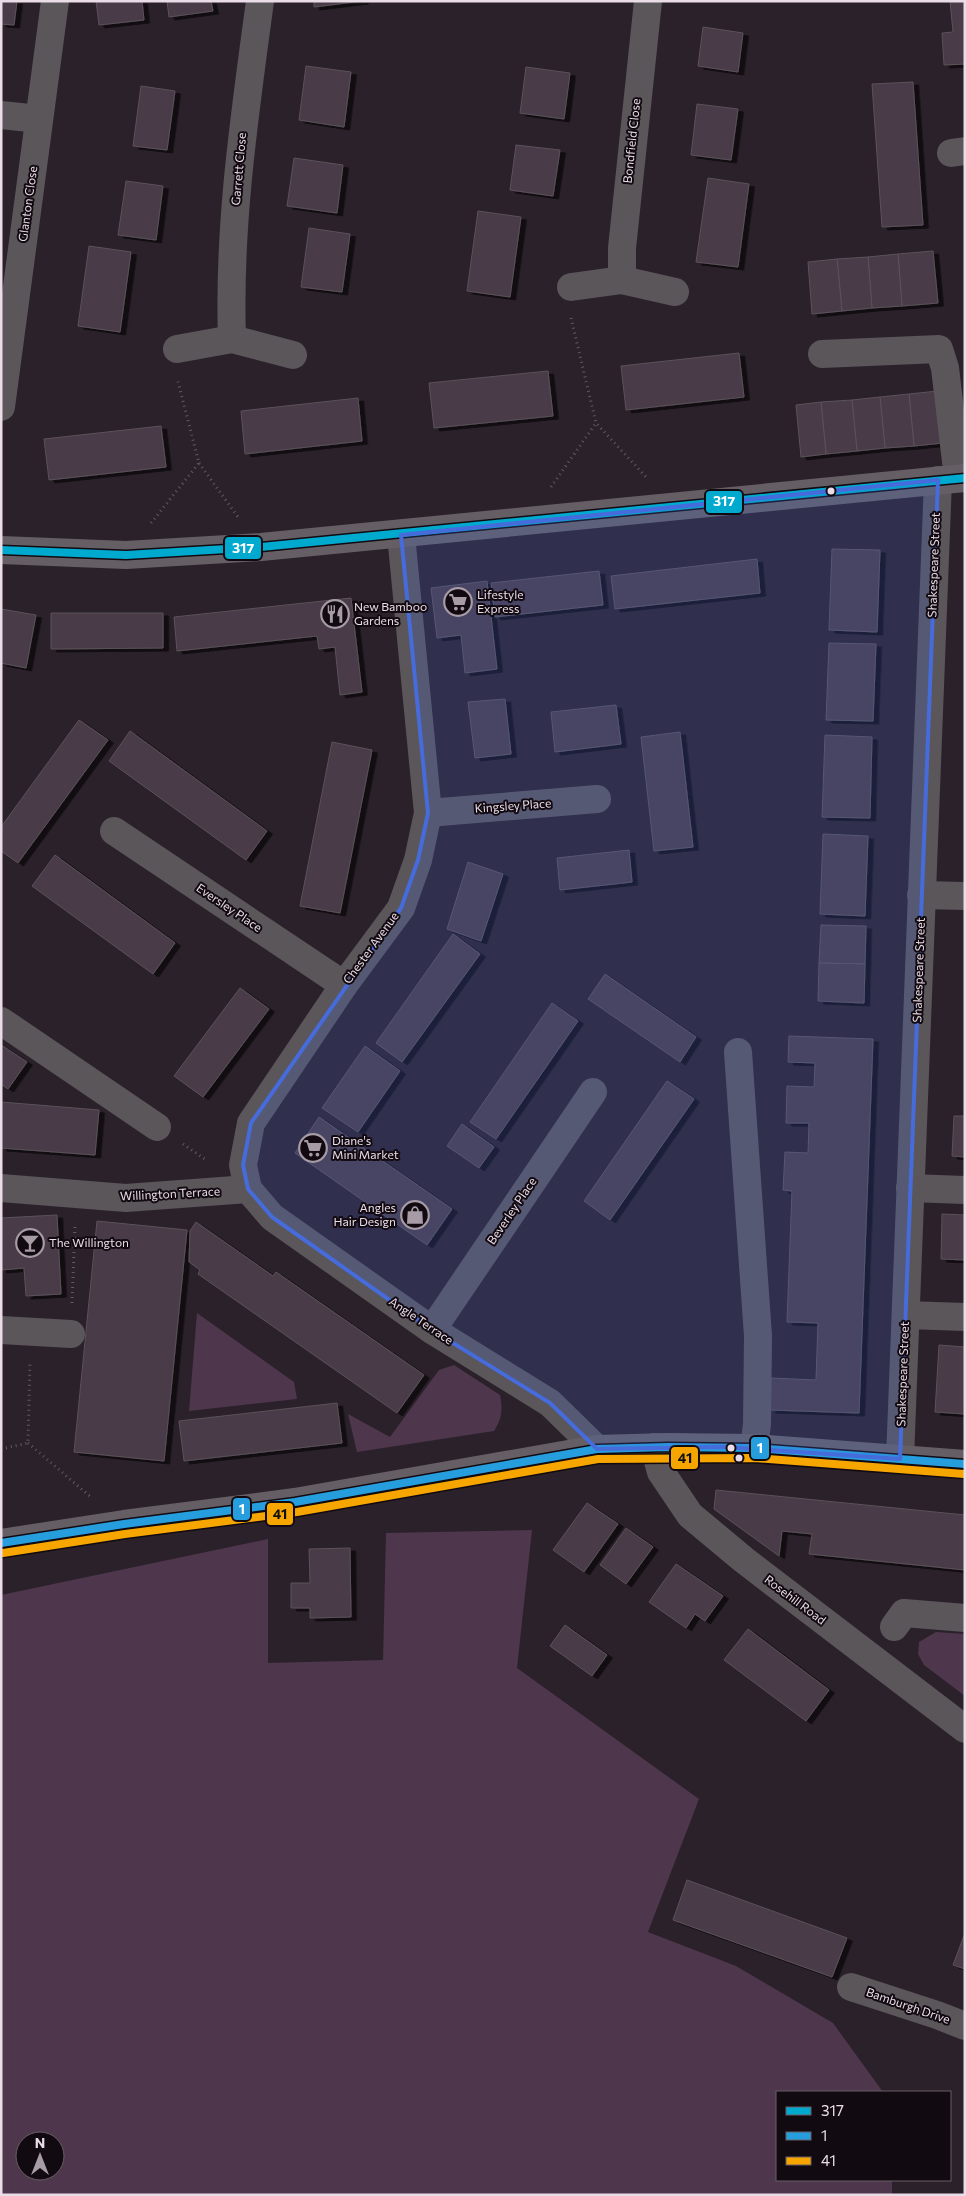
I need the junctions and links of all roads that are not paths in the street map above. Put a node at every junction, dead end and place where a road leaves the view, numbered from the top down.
1 (55, 1) edge
2 (260, 1) edge
3 (648, 1) edge
4 (1, 115) edge
5 (39, 119) junction
6 (622, 280) junction
7 (571, 287) dead end
8 (675, 292) dead end
9 (232, 339) junction
10 (176, 349) dead end
11 (822, 354) dead end
12 (293, 355) dead end
13 (1, 407) edge
14 (954, 479) edge
15 (401, 535) junction
16 (1, 550) edge
17 (597, 799) dead end
18 (428, 813) junction
19 (114, 832) dead end
20 (922, 895) junction
21 (965, 896) edge
22 (344, 985) junction
23 (1, 1021) edge
24 (738, 1052) dead end
25 (593, 1092) dead end
26 (157, 1127) road end
27 (1, 1188) edge
28 (910, 1188) junction
29 (248, 1189) junction
30 (965, 1190) edge
31 (906, 1316) junction
32 (965, 1317) edge
33 (1, 1330) edge
34 (432, 1330) junction
35 (71, 1334) road end
36 (654, 1447) junction
37 (754, 1448) junction
38 (597, 1450) junction
39 (900, 1459) junction
40 (965, 1464) edge
41 (1, 1543) edge
42 (965, 1618) edge
43 (894, 1627) dead end
44 (965, 1729) edge
45 (851, 1987) dead end
46 (965, 2026) edge

1 - 5 street, Glanton Close
2 - 9 street, Garrett Close
3 - 6 street, Bondfield Close
4 - 5 street
5 - 13 street, Glanton Close
6 - 7 street
6 - 8 street
9 - 10 street
9 - 12 street
11 - 14 street, Shakespeare Street
14 - 15 main road
14 - 20 street, Shakespeare Street
15 - 16 main road
15 - 18 street, Chester Avenue
17 - 18 street, Kingsley Place
18 - 22 street, Chester Avenue
19 - 22 street, Eversley Place
20 - 21 street
20 - 28 street, Shakespeare Street
22 - 29 street, Chester Avenue
23 - 26 street
24 - 37 street
25 - 34 street, Beverley Place
27 - 29 street, Willington Terrace
28 - 30 street
28 - 31 street, Shakespeare Street
29 - 34 street, Angle Terrace
31 - 32 street
31 - 39 street, Shakespeare Street
33 - 35 street
34 - 38 street, Angle Terrace
36 - 37 main road
36 - 38 main road
36 - 44 street, Rosehill Road
37 - 39 main road
38 - 41 main road
39 - 40 main road
42 - 43 street
45 - 46 street, Bamburgh Drive

